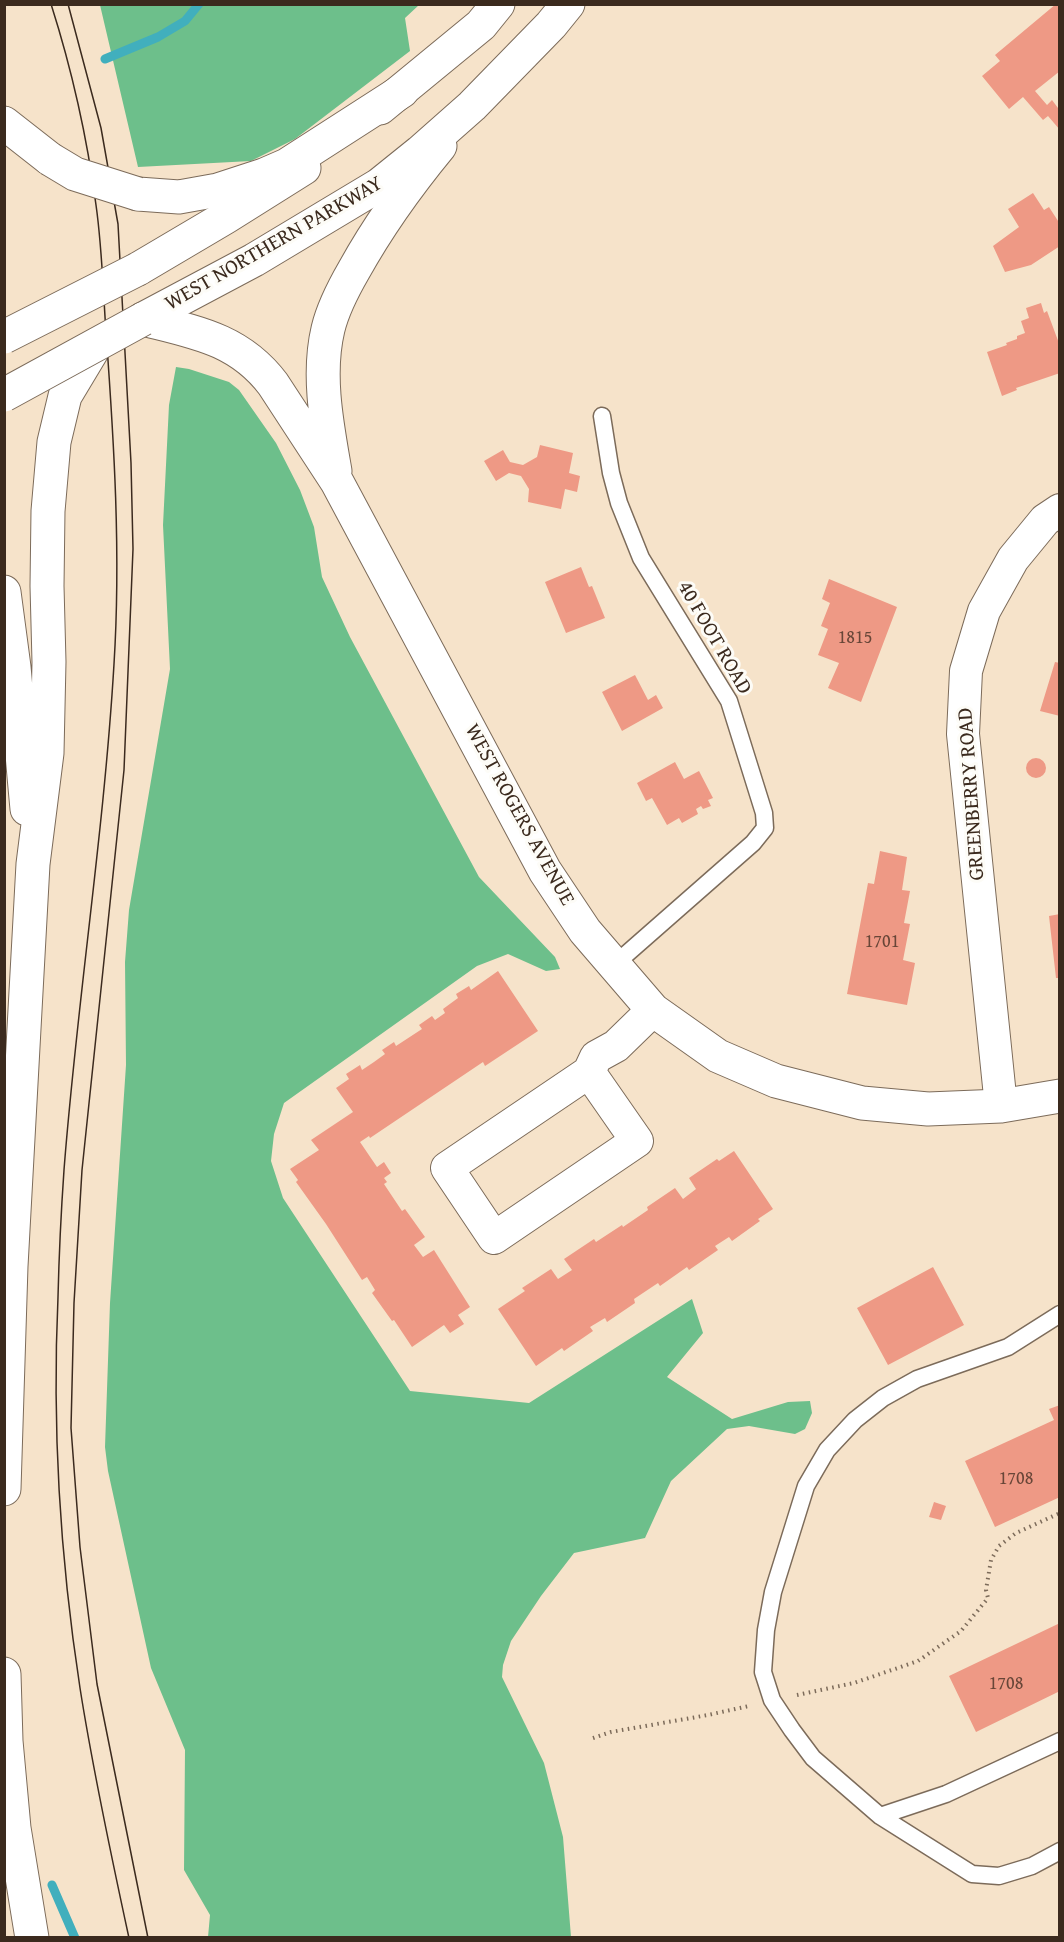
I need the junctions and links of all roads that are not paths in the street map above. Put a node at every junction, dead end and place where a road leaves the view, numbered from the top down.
1 (498, 4) edge
2 (568, 4) edge
3 (402, 92) junction
4 (472, 106) junction
5 (4, 123) edge
6 (143, 319) junction
7 (4, 338) edge
8 (95, 346) junction
9 (4, 395) edge
10 (602, 416) dead end
11 (336, 482) junction
12 (1059, 510) edge
13 (4, 592) edge
14 (33, 864) junction
15 (614, 965) junction
16 (653, 1010) junction
17 (589, 1072) junction
18 (1059, 1095) edge
19 (1001, 1106) junction
20 (1059, 1314) edge
21 (4, 1489) edge
22 (4, 1674) edge
23 (1059, 1741) edge
24 (880, 1816) junction
25 (1059, 1851) edge
26 (32, 1938) edge

1 - 3 main road
2 - 4 main road, WEST NORTHERN PARKWAY
3 - 5 main road, bridge
3 - 7 main road, bridge
4 - 6 main road, WEST NORTHERN PARKWAY
4 - 11 main road, WEST ROGERS AVENUE
6 - 8 main road, WEST NORTHERN PARKWAY, bridge
6 - 11 main road, WEST ROGERS AVENUE
8 - 9 main road, WEST NORTHERN PARKWAY, bridge
8 - 14 main road
10 - 15 lane, 40 FOOT ROAD
11 - 15 main road, WEST ROGERS AVENUE
12 - 19 street, GREENBERRY ROAD
13 - 14 main road
14 - 21 main road
15 - 16 main road, WEST ROGERS AVENUE
16 - 17 street
16 - 19 main road, WEST ROGERS AVENUE
17 - 17 street
18 - 19 main road, WEST ROGERS AVENUE
20 - 24 lane
22 - 26 main road
23 - 24 lane
24 - 25 lane

